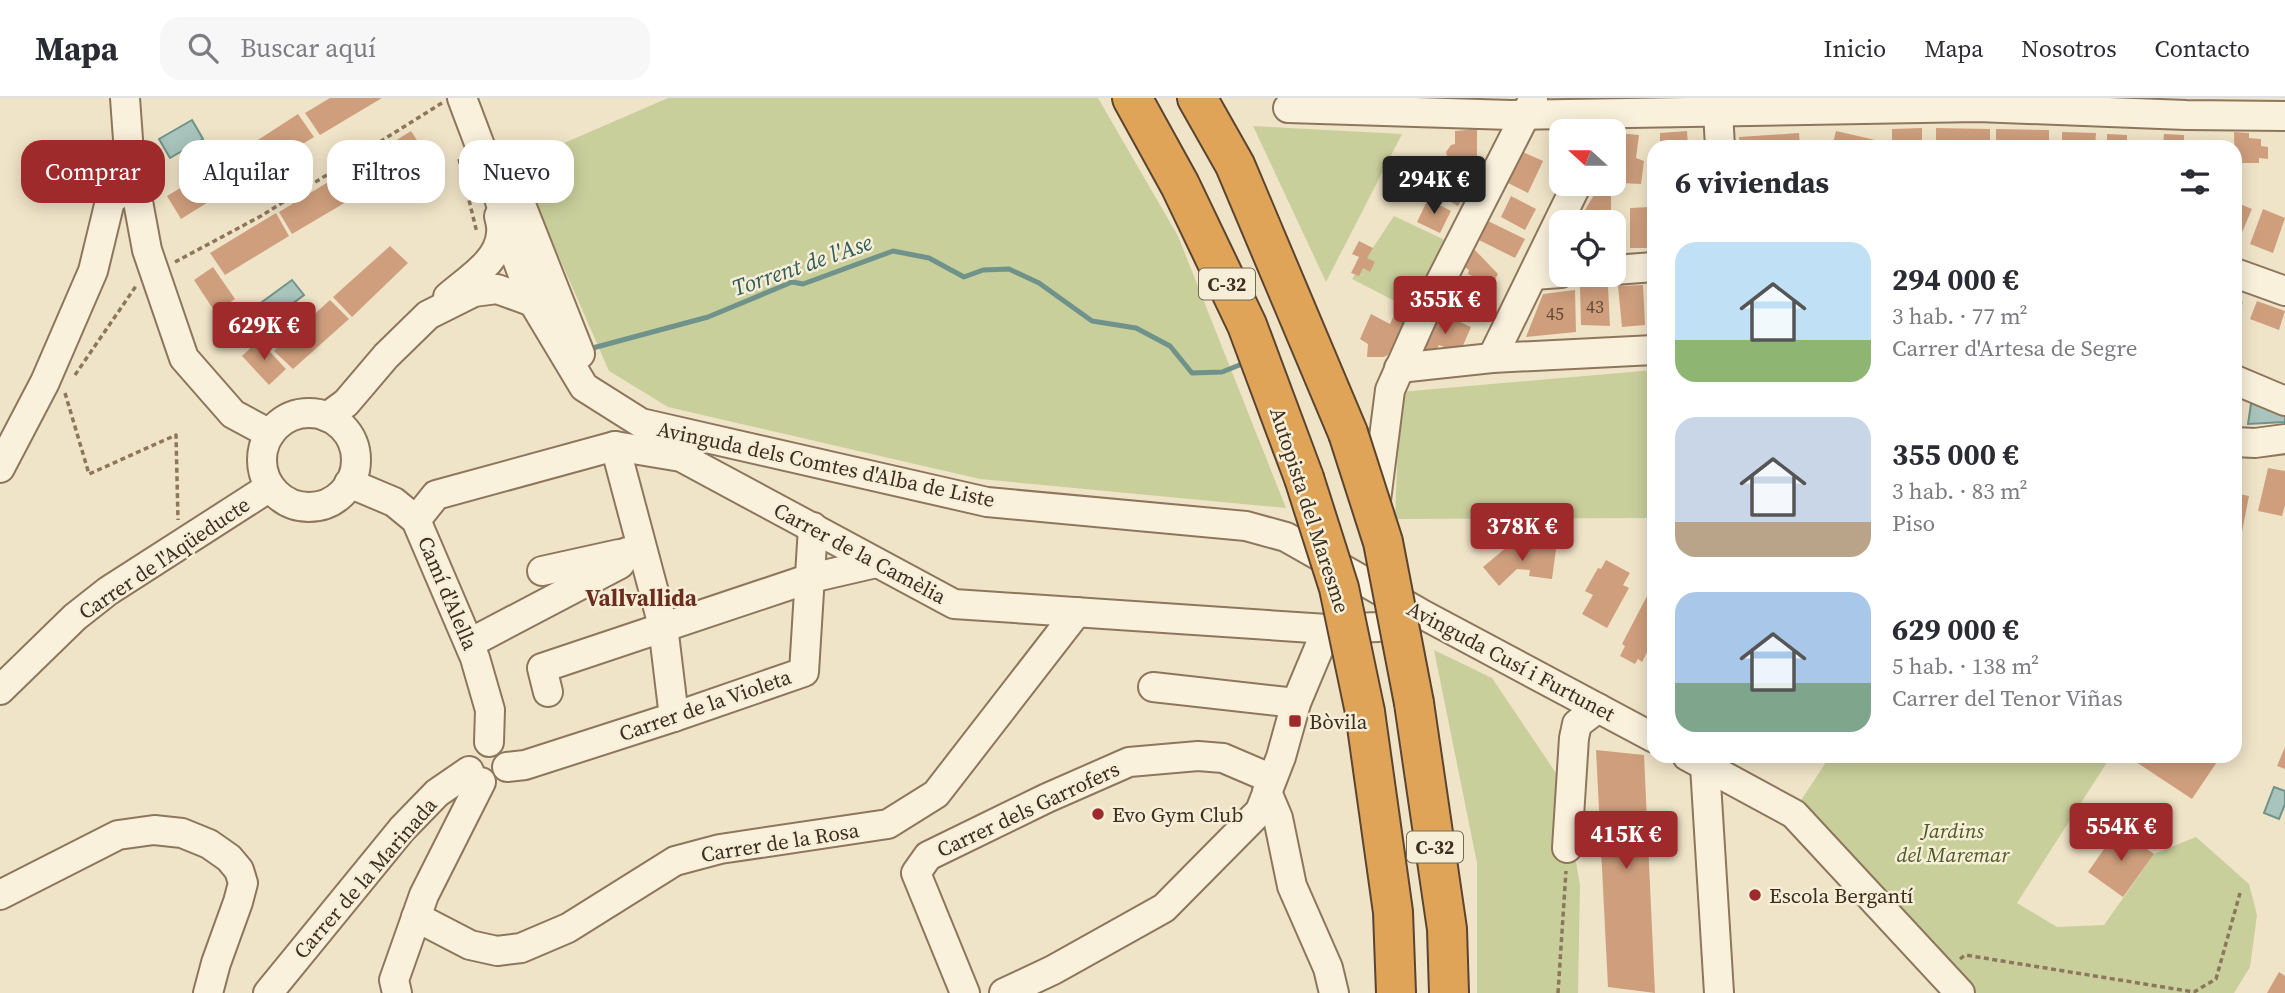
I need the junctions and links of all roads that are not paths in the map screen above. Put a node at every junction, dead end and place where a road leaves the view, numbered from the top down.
1 (125, 98) edge
2 (479, 98) edge
3 (1132, 98) edge
4 (1197, 98) edge
5 (449, 103) edge
6 (1530, 106) edge
7 (1288, 108) dead end
8 (1718, 111) junction
9 (1612, 114) edge
10 (2285, 116) edge
11 (493, 133) junction
12 (128, 140) edge
13 (469, 140) edge
14 (1720, 140) edge
15 (1571, 196) edge
16 (110, 203) edge
17 (138, 203) edge
18 (498, 203) edge
19 (501, 203) edge
20 (520, 262) junction
21 (487, 266) junction
22 (1647, 268) edge
23 (1626, 269) edge
24 (1549, 274) edge
25 (1533, 275) junction
26 (2242, 276) edge
27 (2285, 291) edge
28 (533, 302) junction
29 (428, 315) junction
30 (1647, 350) edge
31 (578, 351) junction
32 (1492, 358) junction
33 (1399, 368) junction
34 (2242, 383) edge
35 (2285, 401) edge
36 (610, 404) junction
37 (327, 417) junction
38 (270, 434) junction
39 (2285, 439) edge
40 (2242, 442) edge
41 (615, 446) junction
42 (0, 468) edge
43 (349, 483) junction
44 (270, 487) junction
45 (416, 520) junction
46 (813, 527) junction
47 (634, 551) junction
48 (876, 563) junction
49 (811, 578) junction
50 (1369, 584) junction
51 (1077, 612) junction
52 (1420, 613) junction
53 (663, 626) junction
54 (1327, 629) junction
55 (470, 643) junction
56 (1153, 687) dead end
57 (0, 690) edge
58 (548, 692) dead end
59 (1296, 703) junction
60 (1598, 708) junction
61 (674, 717) junction
62 (1647, 734) edge
63 (489, 743) junction
64 (1696, 763) edge
65 (1700, 763) edge
66 (507, 766) junction
67 (475, 776) junction
68 (1270, 785) junction
69 (1567, 848) road end
70 (0, 895) edge
71 (416, 917) junction
72 (1952, 984) edge
73 (208, 993) edge
74 (268, 993) edge
75 (397, 993) edge
76 (965, 993) edge
77 (1004, 993) edge
78 (1334, 993) edge
79 (1396, 993) edge
80 (1449, 993) edge
81 (1719, 993) edge

1 - 12 street
2 - 11 street
3 - 79 highway, Autopista del Maresme / C-32, bridge
4 - 80 highway, C-32, bridge
5 - 13 street
6 - 7 street
6 - 9 street
6 - 33 street
8 - 9 street
8 - 10 street
8 - 14 street
11 - 20 street
11 - 31 street
15 - 25 street
16 - 42 street
17 - 38 street
18 - 21 street
19 - 20 street
20 - 21 street
20 - 28 street, Avinguda dels Comtes d'Alba de Liste
20 - 31 street
21 - 28 street
21 - 29 street
21 - 29 street
22 - 23 street
24 - 25 street
25 - 32 street
26 - 27 street
28 - 36 street, Avinguda dels Comtes d'Alba de Liste
29 - 37 street
30 - 32 street
31 - 36 street
32 - 33 street
33 - 50 street
34 - 35 street
36 - 50 street, Avinguda dels Comtes d'Alba de Liste
37 - 38 street
37 - 43 street
38 - 44 street
39 - 40 street
41 - 45 street
41 - 46 street, Carrer de la Camèlia
41 - 47 street
43 - 44 street
43 - 45 street, Camí d'Alella
44 - 57 street, Carrer de l'Aqüeducte
45 - 55 street, Camí d'Alella
46 - 48 street, Carrer de la Camèlia
46 - 49 street, Carrer de la Violeta
47 - 53 street
47 - 55 street
48 - 49 street
48 - 51 street, Carrer de la Camèlia
49 - 53 street
49 - 61 street, Carrer de la Violeta
50 - 52 street, Avinguda Cusí i Furtunet
51 - 54 street, Carrer de la Camèlia
51 - 71 street, Carrer de la Rosa
52 - 54 street, Carrer de la Camèlia
52 - 60 street, Avinguda Cusí i Furtunet
53 - 58 street
53 - 61 street
54 - 59 street
55 - 63 street, Camí d'Alella
56 - 59 street
59 - 68 street
60 - 62 street, Avinguda Cusí i Furtunet
60 - 69 street
61 - 66 street, Carrer de la Violeta
63 - 66 street
63 - 67 street
64 - 81 street
65 - 72 street
66 - 67 street
67 - 71 street
67 - 74 street, Carrer de la Marinada
68 - 76 street, Carrer dels Garrofers
68 - 77 street
68 - 78 street
70 - 73 street
71 - 75 street

